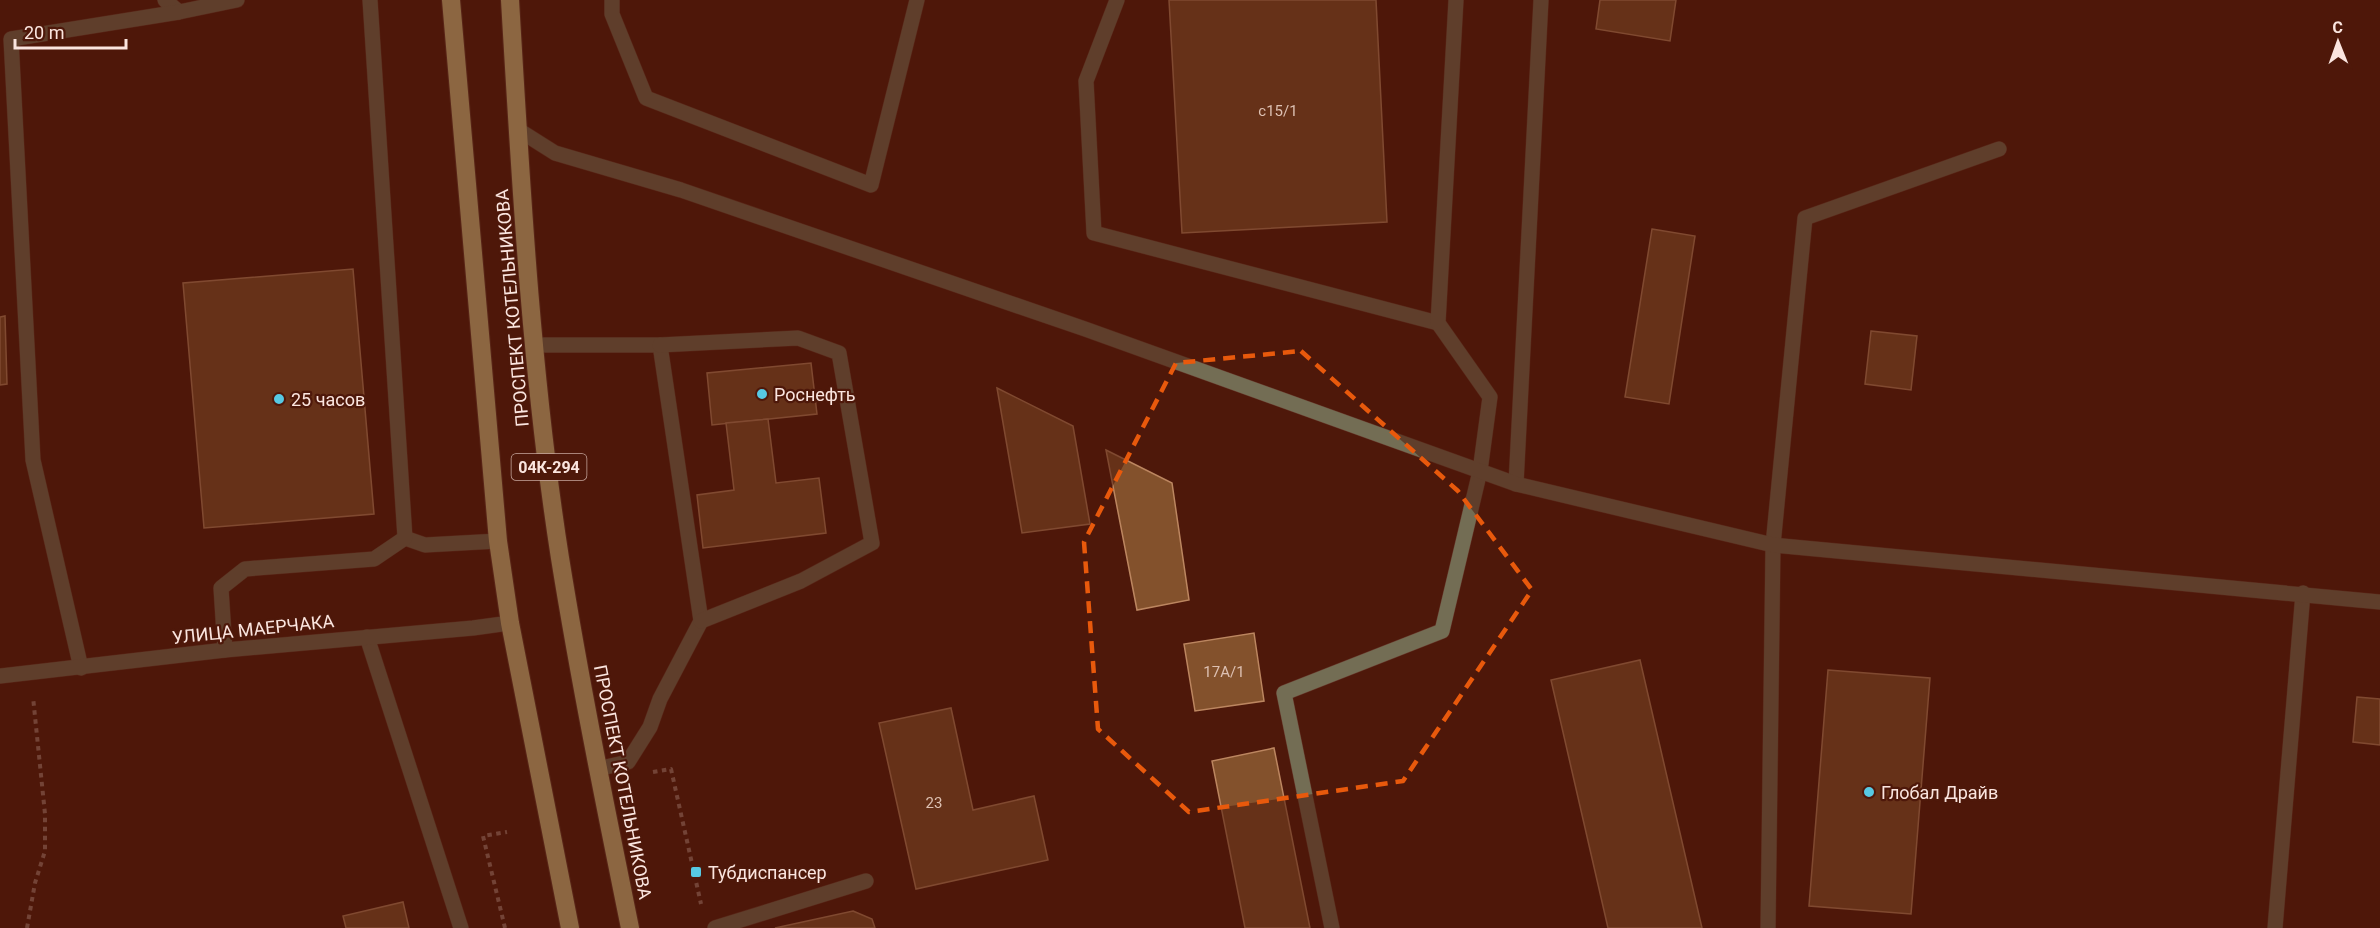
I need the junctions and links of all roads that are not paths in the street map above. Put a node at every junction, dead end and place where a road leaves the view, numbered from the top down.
1 (165, 0) edge
2 (237, 0) edge
3 (370, 0) edge
4 (451, 0) edge
5 (510, 0) edge
6 (612, 0) edge
7 (917, 0) edge
8 (1117, 0) edge
9 (1456, 0) edge
10 (1541, 0) edge
11 (179, 12) junction
12 (6, 40) edge
13 (517, 129) junction
14 (1999, 149) dead end
15 (1438, 323) junction
16 (534, 345) junction
17 (660, 345) junction
18 (1480, 471) junction
19 (1516, 484) junction
20 (405, 538) junction
21 (498, 541) junction
22 (1773, 545) junction
23 (2304, 593) junction
24 (2380, 602) edge
25 (701, 621) junction
26 (510, 623) junction
27 (367, 636) junction
28 (225, 650) junction
29 (81, 668) junction
30 (0, 676) edge
31 (597, 769) junction
32 (866, 881) dead end
33 (461, 928) edge
34 (570, 928) edge
35 (630, 928) edge
36 (715, 928) edge
37 (1332, 928) edge
38 (1768, 928) edge
39 (2274, 928) edge

1 - 11 street
2 - 11 street
3 - 20 street
4 - 21 highway, ПРОСПЕКТ КОТЕЛЬНИКОВА / 04К-294
5 - 13 highway, ПРОСПЕКТ КОТЕЛЬНИКОВА / 04К-294
6 - 7 street
8 - 15 street
9 - 15 street
10 - 19 street
11 - 12 street
12 - 29 street
13 - 16 highway, ПРОСПЕКТ КОТЕЛЬНИКОВА / 04К-294
13 - 18 street
14 - 22 street
15 - 18 street
16 - 17 street
16 - 31 highway, ПРОСПЕКТ КОТЕЛЬНИКОВА / 04К-294
17 - 25 street
17 - 25 street
18 - 19 street
18 - 37 street
19 - 22 street
20 - 21 street
20 - 28 street
21 - 26 highway, ПРОСПЕКТ КОТЕЛЬНИКОВА / 04К-294
22 - 23 street
22 - 38 street
23 - 24 street
23 - 39 street
25 - 31 street
26 - 27 street, УЛИЦА МАЕРЧАКА
26 - 34 highway, ПРОСПЕКТ КОТЕЛЬНИКОВА / 04К-294
27 - 28 street, УЛИЦА МАЕРЧАКА
27 - 33 street
28 - 29 street, УЛИЦА МАЕРЧАКА
29 - 30 street, УЛИЦА МАЕРЧАКА
31 - 35 highway, ПРОСПЕКТ КОТЕЛЬНИКОВА / 04К-294
32 - 36 street

